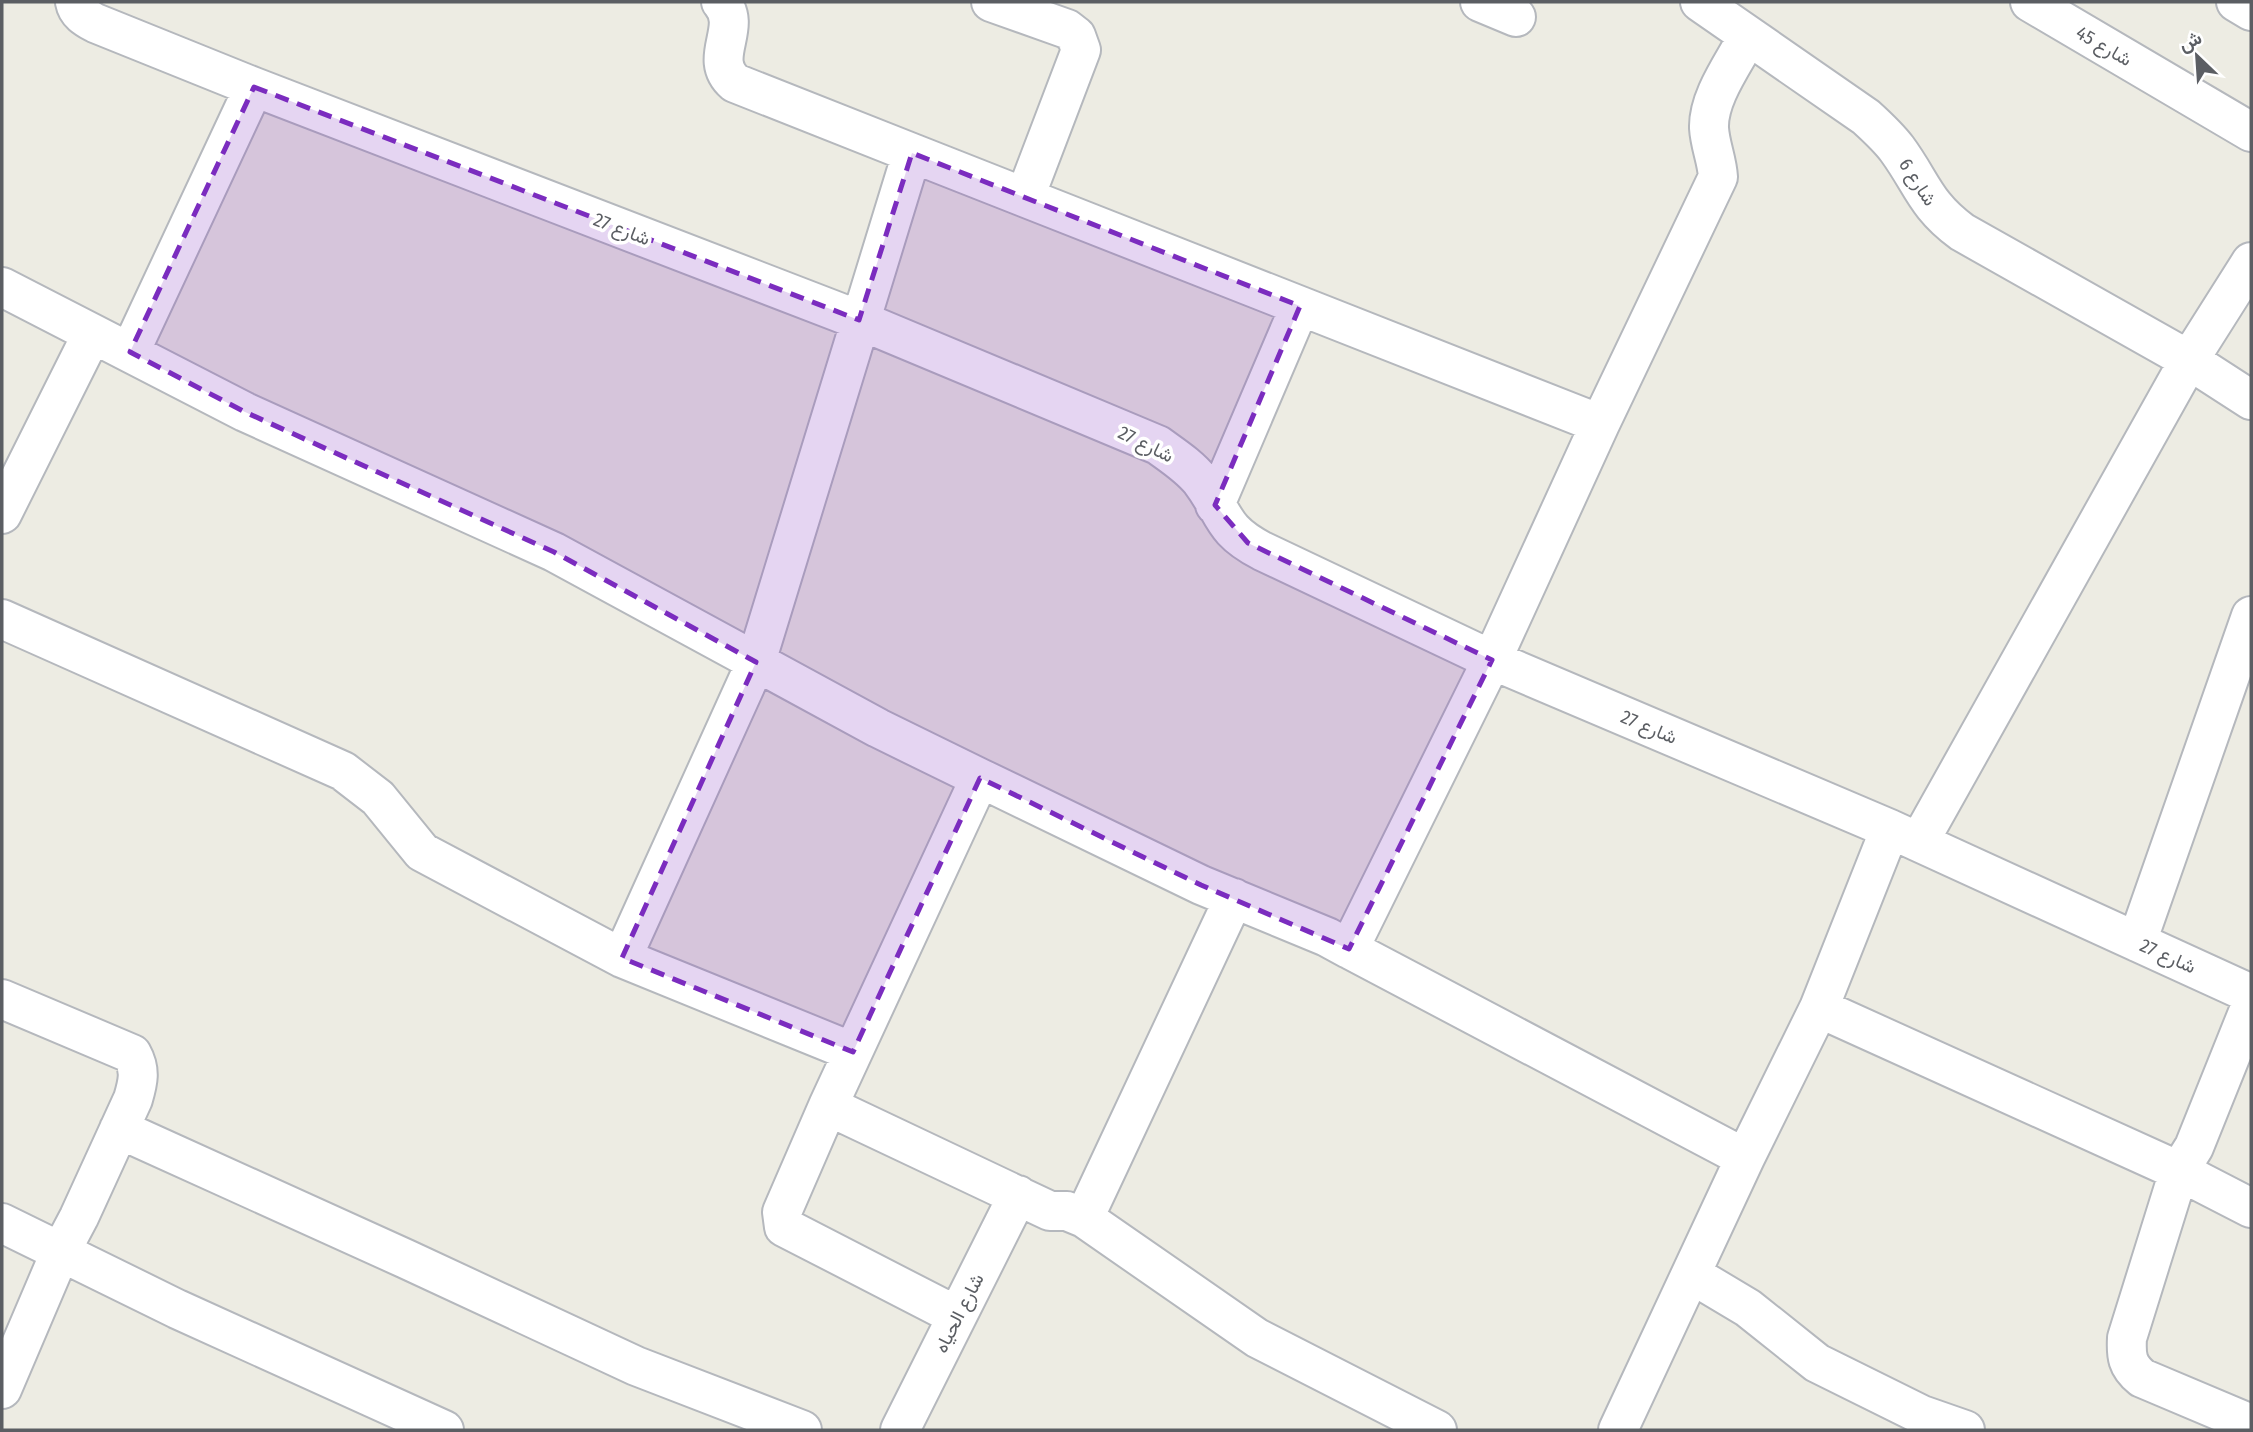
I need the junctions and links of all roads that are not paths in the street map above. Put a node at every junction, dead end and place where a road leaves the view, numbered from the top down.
1 (75, 2) edge
2 (721, 2) edge
3 (991, 2) edge
4 (1480, 2) edge
5 (1700, 2) edge
6 (2030, 2) edge
7 (2236, 2) edge
8 (2251, 11) edge
9 (1516, 17) dead end
10 (1748, 36) junction
11 (254, 87) junction
12 (2251, 132) edge
13 (912, 153) junction
14 (1025, 197) junction
15 (2251, 262) edge
16 (2, 287) edge
17 (1300, 306) junction
18 (859, 320) junction
19 (92, 334) junction
20 (130, 352) junction
21 (2189, 360) junction
22 (2251, 400) edge
23 (1600, 424) junction
24 (1215, 505) junction
25 (2, 514) edge
26 (2251, 616) edge
27 (2, 620) edge
28 (1492, 660) junction
29 (756, 662) junction
30 (980, 778) junction
31 (1905, 836) junction
32 (1234, 898) junction
33 (2137, 942) junction
34 (1349, 949) junction
35 (622, 958) junction
36 (2251, 994) edge
37 (2, 999) edge
38 (2251, 1005) edge
39 (1819, 1008) junction
40 (853, 1052) junction
41 (828, 1106) junction
42 (119, 1129) junction
43 (1745, 1158) junction
44 (2179, 1171) junction
45 (1018, 1195) junction
46 (2251, 1208) edge
47 (1084, 1218) junction
48 (2, 1223) edge
49 (60, 1253) junction
50 (1691, 1274) junction
51 (957, 1317) junction
52 (2, 1389) edge
53 (2205, 1419) edge
54 (2251, 1424) edge
55 (444, 1430) edge
56 (802, 1430) edge
57 (900, 1430) edge
58 (1437, 1430) edge
59 (1618, 1430) edge
60 (1965, 1430) edge

1 - 11 street, شارع 27
2 - 13 street
3 - 14 street
4 - 9 street
5 - 10 street, شارع 6
6 - 12 street, شارع 45
7 - 8 street
10 - 21 street, شارع 6
10 - 23 street
11 - 18 street, شارع 27
11 - 20 street
13 - 14 street
13 - 18 street
14 - 17 street
15 - 21 street
16 - 19 street
17 - 23 street
17 - 24 street
18 - 24 street, شارع 27
18 - 29 street
19 - 20 street
19 - 25 street
20 - 29 street
21 - 22 street, شارع 6
21 - 31 street
23 - 28 street
24 - 28 street, شارع 27
26 - 33 street
27 - 35 street
28 - 31 street, شارع 27
28 - 34 street
29 - 30 street
29 - 35 street
30 - 32 street
30 - 40 street
31 - 33 street, شارع 27
31 - 39 street
32 - 34 street
32 - 47 street
33 - 36 street, شارع 27
34 - 43 street
35 - 40 street
37 - 42 street
38 - 44 street
39 - 43 street
39 - 44 street
40 - 41 street
41 - 45 street
41 - 51 street
42 - 49 street
42 - 56 street
43 - 50 street
44 - 46 street
44 - 53 street
45 - 47 street
45 - 51 street, شارع الحياه
47 - 58 street
48 - 49 street
49 - 52 street
49 - 55 street
50 - 59 street
50 - 60 street
51 - 57 street, شارع الحياه
53 - 54 street

